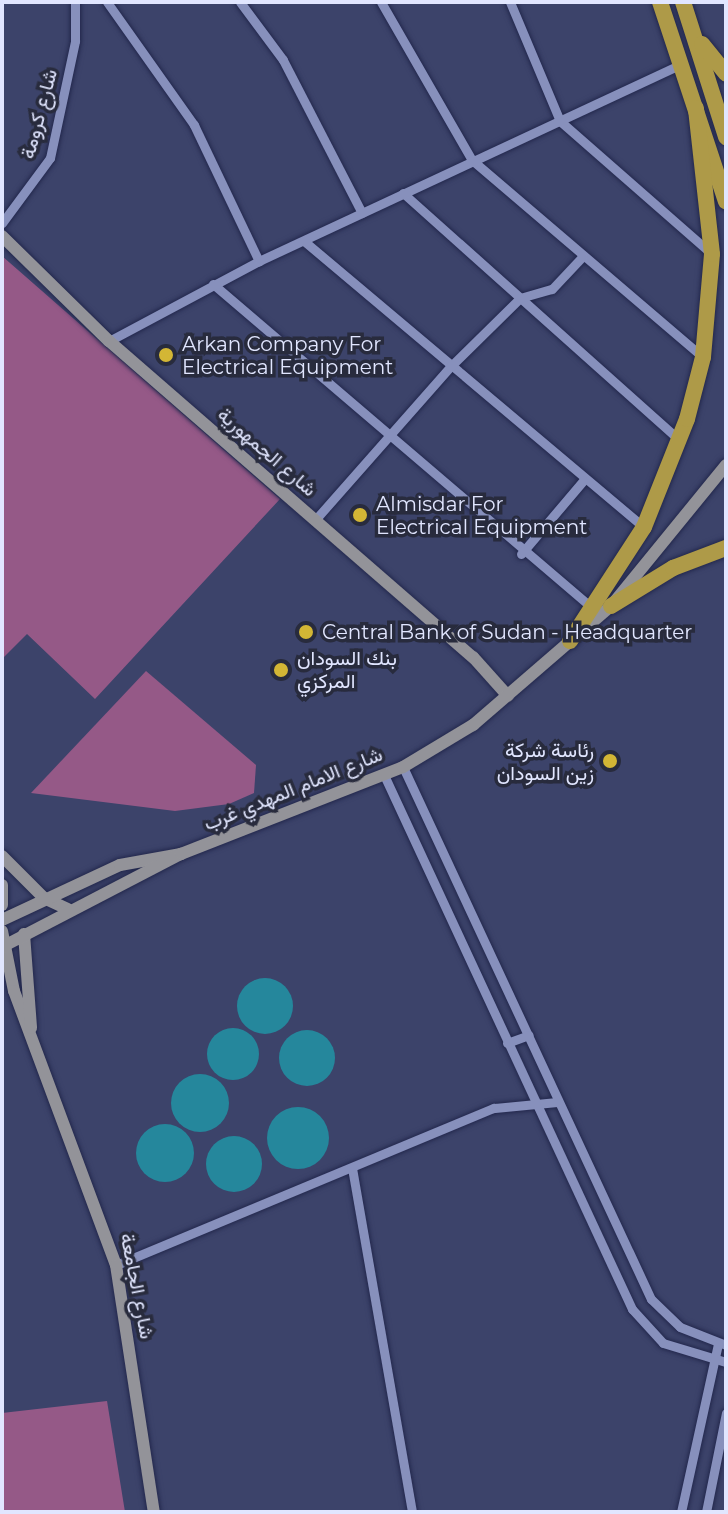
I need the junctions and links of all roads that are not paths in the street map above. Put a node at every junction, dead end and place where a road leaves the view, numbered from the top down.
1 (75, 2) edge
2 (107, 2) edge
3 (240, 2) edge
4 (381, 2) edge
5 (510, 2) edge
6 (660, 2) edge
7 (683, 2) edge
8 (693, 32) junction
9 (681, 64) junction
10 (726, 74) edge
11 (696, 108) junction
12 (560, 121) junction
13 (726, 137) edge
14 (472, 160) junction
15 (403, 193) junction
16 (726, 201) edge
17 (362, 213) junction
18 (2, 223) edge
19 (2, 236) edge
20 (304, 241) junction
21 (712, 254) junction
22 (583, 256) junction
23 (259, 261) junction
24 (213, 284) junction
25 (520, 298) junction
26 (109, 341) junction
27 (703, 357) junction
28 (450, 367) junction
29 (387, 437) junction
30 (678, 439) junction
31 (726, 465) edge
32 (583, 481) junction
33 (315, 520) junction
34 (644, 527) junction
35 (726, 548) edge
36 (521, 554) junction
37 (611, 606) junction
38 (592, 608) junction
39 (570, 641) junction
40 (508, 696) junction
41 (403, 767) junction
42 (384, 775) junction
43 (181, 854) junction
44 (2, 856) edge
45 (2, 885) edge
46 (44, 898) junction
47 (2, 905) edge
48 (68, 909) junction
49 (2, 920) edge
50 (2, 931) edge
51 (24, 934) junction
52 (2, 946) edge
53 (8, 988) edge
54 (30, 1031) junction
55 (529, 1035) junction
56 (507, 1043) junction
57 (535, 1102) junction
58 (558, 1102) junction
59 (352, 1168) junction
60 (116, 1265) junction
61 (722, 1344) edge
62 (714, 1360) junction
63 (726, 1362) edge
64 (726, 1413) edge
65 (154, 1512) edge
66 (412, 1512) edge
67 (681, 1512) edge
68 (706, 1512) edge

1 - 18 street, شارع كرومة
2 - 23 street
3 - 17 street
4 - 14 street
5 - 12 street
6 - 9 highway
7 - 8 highway
8 - 10 highway
8 - 13 highway
9 - 11 highway
9 - 12 street
11 - 16 highway
11 - 21 highway
12 - 14 street
12 - 21 street
14 - 15 street
14 - 22 street
15 - 17 street
15 - 25 street
17 - 20 street
19 - 26 main road, شارع الجمهورية
20 - 23 street
20 - 28 street
21 - 27 highway
22 - 25 street
22 - 27 street
23 - 24 street
24 - 26 street
24 - 29 street
25 - 28 street
25 - 30 street
26 - 33 main road, شارع الجمهورية
27 - 30 highway
28 - 29 street
28 - 32 street
29 - 33 street
29 - 36 street
30 - 34 highway
31 - 37 main road, شارع الامام المهدي غرب
32 - 34 street
32 - 36 street
33 - 40 main road, شارع الجمهورية
34 - 38 highway
35 - 37 highway
36 - 38 street
37 - 39 main road, شارع الامام المهدي غرب
38 - 39 highway
39 - 40 main road, شارع الامام المهدي غرب
40 - 41 main road, شارع الامام المهدي غرب
41 - 42 main road, شارع الامام المهدي غرب
41 - 55 street
42 - 43 main road, شارع الامام المهدي غرب
42 - 56 street
43 - 46 main road, شارع الامام المهدي غرب
43 - 48 main road, شارع الامام المهدي غرب
44 - 46 main road
45 - 47 main road
46 - 48 main road
46 - 49 main road, شارع الامام المهدي غرب
48 - 51 main road, شارع الامام المهدي غرب
50 - 52 main road, شارع الجامعة
51 - 52 main road, شارع الامام المهدي غرب
51 - 54 main road, شارع الجامعة
52 - 53 main road, شارع الجامعة
53 - 54 main road, شارع الجامعة
54 - 60 main road, شارع الجامعة
55 - 56 street
55 - 58 street
56 - 57 street
57 - 58 street
57 - 59 street
57 - 62 street
58 - 61 street
59 - 60 street
59 - 66 street
60 - 65 main road, شارع الجامعة
61 - 62 street
62 - 63 street
62 - 67 street
64 - 68 street

